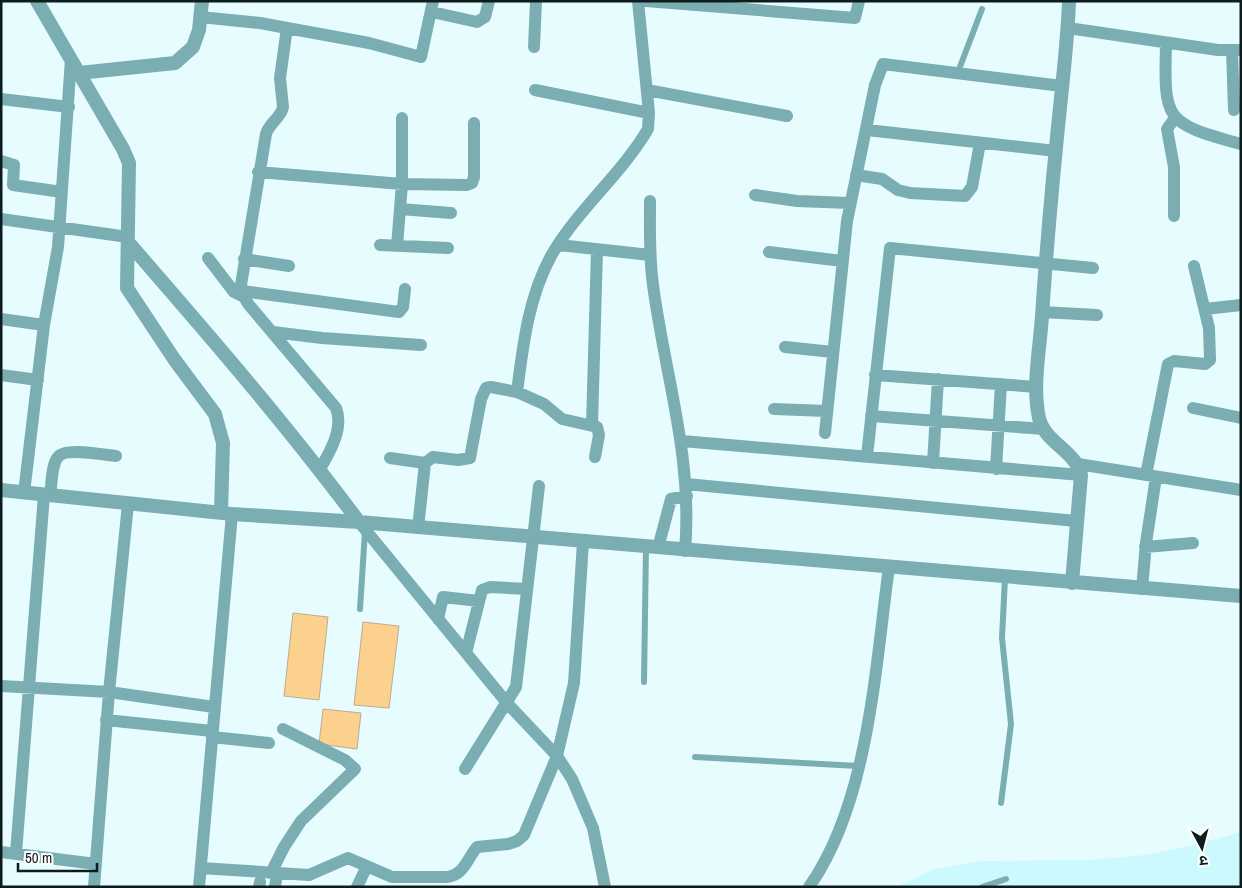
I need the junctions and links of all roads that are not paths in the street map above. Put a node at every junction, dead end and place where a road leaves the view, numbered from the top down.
1 (37, 1) edge
2 (202, 1) edge
3 (489, 1) edge
4 (536, 1) edge
5 (638, 1) edge
6 (646, 1) edge
7 (859, 1) edge
8 (1069, 1) edge
9 (432, 7) edge
10 (982, 9) dead end
11 (200, 17) junction
12 (287, 28) junction
13 (1068, 28) junction
14 (1166, 43) junction
15 (534, 46) dead end
16 (1236, 50) edge
17 (71, 59) junction
18 (958, 72) junction
19 (79, 73) junction
20 (1062, 86) junction
21 (535, 90) dead end
22 (647, 90) junction
23 (1, 98) edge
24 (69, 107) junction
25 (1234, 110) dead end
26 (649, 113) junction
27 (787, 116) dead end
28 (402, 118) dead end
29 (1174, 118) junction
30 (474, 123) dead end
31 (866, 130) junction
32 (980, 142) junction
33 (1241, 144) edge
34 (1056, 151) junction
35 (1, 161) edge
36 (258, 172) junction
37 (856, 174) junction
38 (402, 184) junction
39 (62, 192) junction
40 (755, 195) dead end
41 (650, 201) dead end
42 (850, 203) junction
43 (400, 209) junction
44 (451, 213) dead end
45 (1174, 216) dead end
46 (1, 219) edge
47 (59, 228) junction
48 (128, 240) junction
49 (380, 245) dead end
50 (559, 245) junction
51 (397, 246) junction
52 (448, 248) dead end
53 (597, 250) junction
54 (769, 252) dead end
55 (650, 255) junction
56 (208, 258) dead end
57 (244, 258) junction
58 (842, 261) junction
59 (1045, 263) junction
60 (289, 266) dead end
61 (1194, 266) dead end
62 (1092, 268) dead end
63 (405, 289) dead end
64 (243, 294) junction
65 (1241, 304) edge
66 (1205, 309) junction
67 (1042, 312) junction
68 (1097, 315) dead end
69 (1, 319) edge
70 (44, 325) junction
71 (273, 332) junction
72 (421, 345) dead end
73 (785, 347) dead end
74 (833, 352) junction
75 (875, 374) junction
76 (1, 375) edge
77 (938, 379) junction
78 (38, 380) junction
79 (1001, 384) junction
80 (1037, 387) junction
81 (517, 392) junction
82 (1193, 408) dead end
83 (774, 409) dead end
84 (827, 411) junction
85 (871, 416) junction
86 (1241, 418) edge
87 (936, 422) junction
88 (592, 425) junction
89 (999, 426) junction
90 (1044, 429) junction
91 (825, 432) dead end
92 (682, 441) junction
93 (116, 456) dead end
94 (595, 456) dead end
95 (867, 456) junction
96 (390, 458) dead end
97 (425, 463) junction
98 (934, 463) junction
99 (996, 468) junction
100 (320, 469) junction
101 (1079, 469) junction
102 (1151, 476) junction
103 (539, 486) dead end
104 (1, 490) edge
105 (687, 490) junction
106 (1241, 490) edge
107 (24, 493) junction
108 (47, 495) junction
109 (128, 504) junction
110 (226, 513) junction
111 (1076, 521) junction
112 (362, 526) junction
113 (418, 528) junction
114 (532, 538) junction
115 (583, 542) junction
116 (1193, 543) dead end
117 (1145, 547) junction
118 (652, 548) junction
119 (685, 551) junction
120 (889, 567) junction
121 (1006, 578) junction
122 (1072, 583) junction
123 (527, 588) junction
124 (1142, 589) junction
125 (1241, 596) edge
126 (480, 601) junction
127 (360, 609) dead end
128 (438, 619) junction
129 (466, 653) junction
130 (644, 682) dead end
131 (1, 686) edge
132 (29, 687) junction
133 (109, 692) junction
134 (507, 703) junction
135 (214, 707) junction
136 (106, 720) junction
137 (283, 729) dead end
138 (212, 734) junction
139 (269, 744) dead end
140 (556, 756) junction
141 (695, 757) dead end
142 (858, 766) junction
143 (465, 769) dead end
144 (1001, 803) dead end
145 (1, 852) edge
146 (16, 853) junction
147 (96, 864) junction
148 (367, 866) junction
149 (201, 868) junction
150 (274, 873) junction
151 (1006, 879) dead end
152 (94, 887) edge
153 (199, 887) edge
154 (274, 887) edge
155 (357, 887) edge
156 (605, 887) edge
157 (809, 887) edge
158 (982, 887) edge

1 - 17 street
2 - 11 street
3 - 9 street
4 - 15 street
5 - 22 street
6 - 7 street
8 - 13 street
9 - 12 street
10 - 18 lane
11 - 12 street
11 - 19 street
12 - 36 street
13 - 14 street
13 - 20 street
14 - 16 street
14 - 29 street
16 - 25 street
17 - 19 street
17 - 24 street
18 - 20 street
18 - 31 street
19 - 48 street
20 - 34 street
21 - 26 street
22 - 26 street
22 - 27 street
23 - 24 street
24 - 39 street
26 - 50 street
28 - 38 street
29 - 33 street
29 - 45 street
30 - 38 street
31 - 32 street
31 - 37 street
32 - 34 street
32 - 37 street
34 - 59 street
35 - 39 street
36 - 38 street
36 - 57 street
37 - 42 street
38 - 43 street
39 - 47 street
40 - 42 street
41 - 55 street
42 - 58 street
43 - 44 street
43 - 51 street
46 - 47 street
47 - 48 street
47 - 70 street
48 - 100 street
48 - 110 street
49 - 51 street
50 - 53 street
50 - 81 street
51 - 52 street
53 - 55 street
53 - 88 street
54 - 58 street
55 - 92 street
56 - 64 street
57 - 60 street
57 - 64 street
58 - 74 street
59 - 62 street
59 - 67 street
59 - 75 street
61 - 66 street
63 - 64 street
64 - 71 street
65 - 66 street
66 - 102 street
67 - 68 street
67 - 80 street
69 - 70 street
70 - 78 street
71 - 72 street
71 - 100 street
73 - 74 street
74 - 84 street
75 - 77 street
75 - 85 street
76 - 78 street
77 - 79 street
77 - 87 street
78 - 107 street
79 - 80 street
79 - 89 street
80 - 90 street
81 - 88 street
81 - 97 street
82 - 86 street
83 - 84 street
84 - 91 street
85 - 87 street
85 - 95 street
87 - 89 street
87 - 98 street
88 - 94 street
89 - 90 street
89 - 99 street
90 - 101 street
92 - 95 street
92 - 105 street
93 - 108 street
95 - 98 street
96 - 97 street
97 - 113 street
98 - 99 street
99 - 101 street
100 - 112 street
101 - 102 street
101 - 111 street
102 - 106 street
102 - 117 street
103 - 114 street
104 - 107 street
105 - 111 street
105 - 118 street
105 - 119 street
107 - 108 street
108 - 109 street
108 - 132 street
109 - 110 street
109 - 133 street
110 - 112 street
110 - 135 street
111 - 122 street
112 - 113 street
112 - 127 lane
112 - 128 street
113 - 114 street
114 - 115 street
114 - 123 street
115 - 118 street
115 - 140 street
116 - 117 street
117 - 124 street
118 - 119 street
118 - 130 lane
119 - 120 street
120 - 121 street
120 - 142 street
121 - 122 street
121 - 144 lane
122 - 124 street
123 - 126 street
123 - 134 street
124 - 125 street
126 - 128 street
126 - 129 street
128 - 129 street
129 - 134 street
131 - 132 street
132 - 133 street
132 - 146 street
133 - 135 street
133 - 136 street
134 - 140 street
134 - 143 street
135 - 138 street
136 - 138 street
136 - 147 street
137 - 150 street
138 - 139 street
138 - 149 street
140 - 148 street
140 - 156 street
141 - 142 lane
142 - 157 street
145 - 146 street
146 - 147 street
147 - 152 street
148 - 150 street
148 - 155 street
149 - 150 street
149 - 153 street
150 - 154 street
151 - 158 lane

